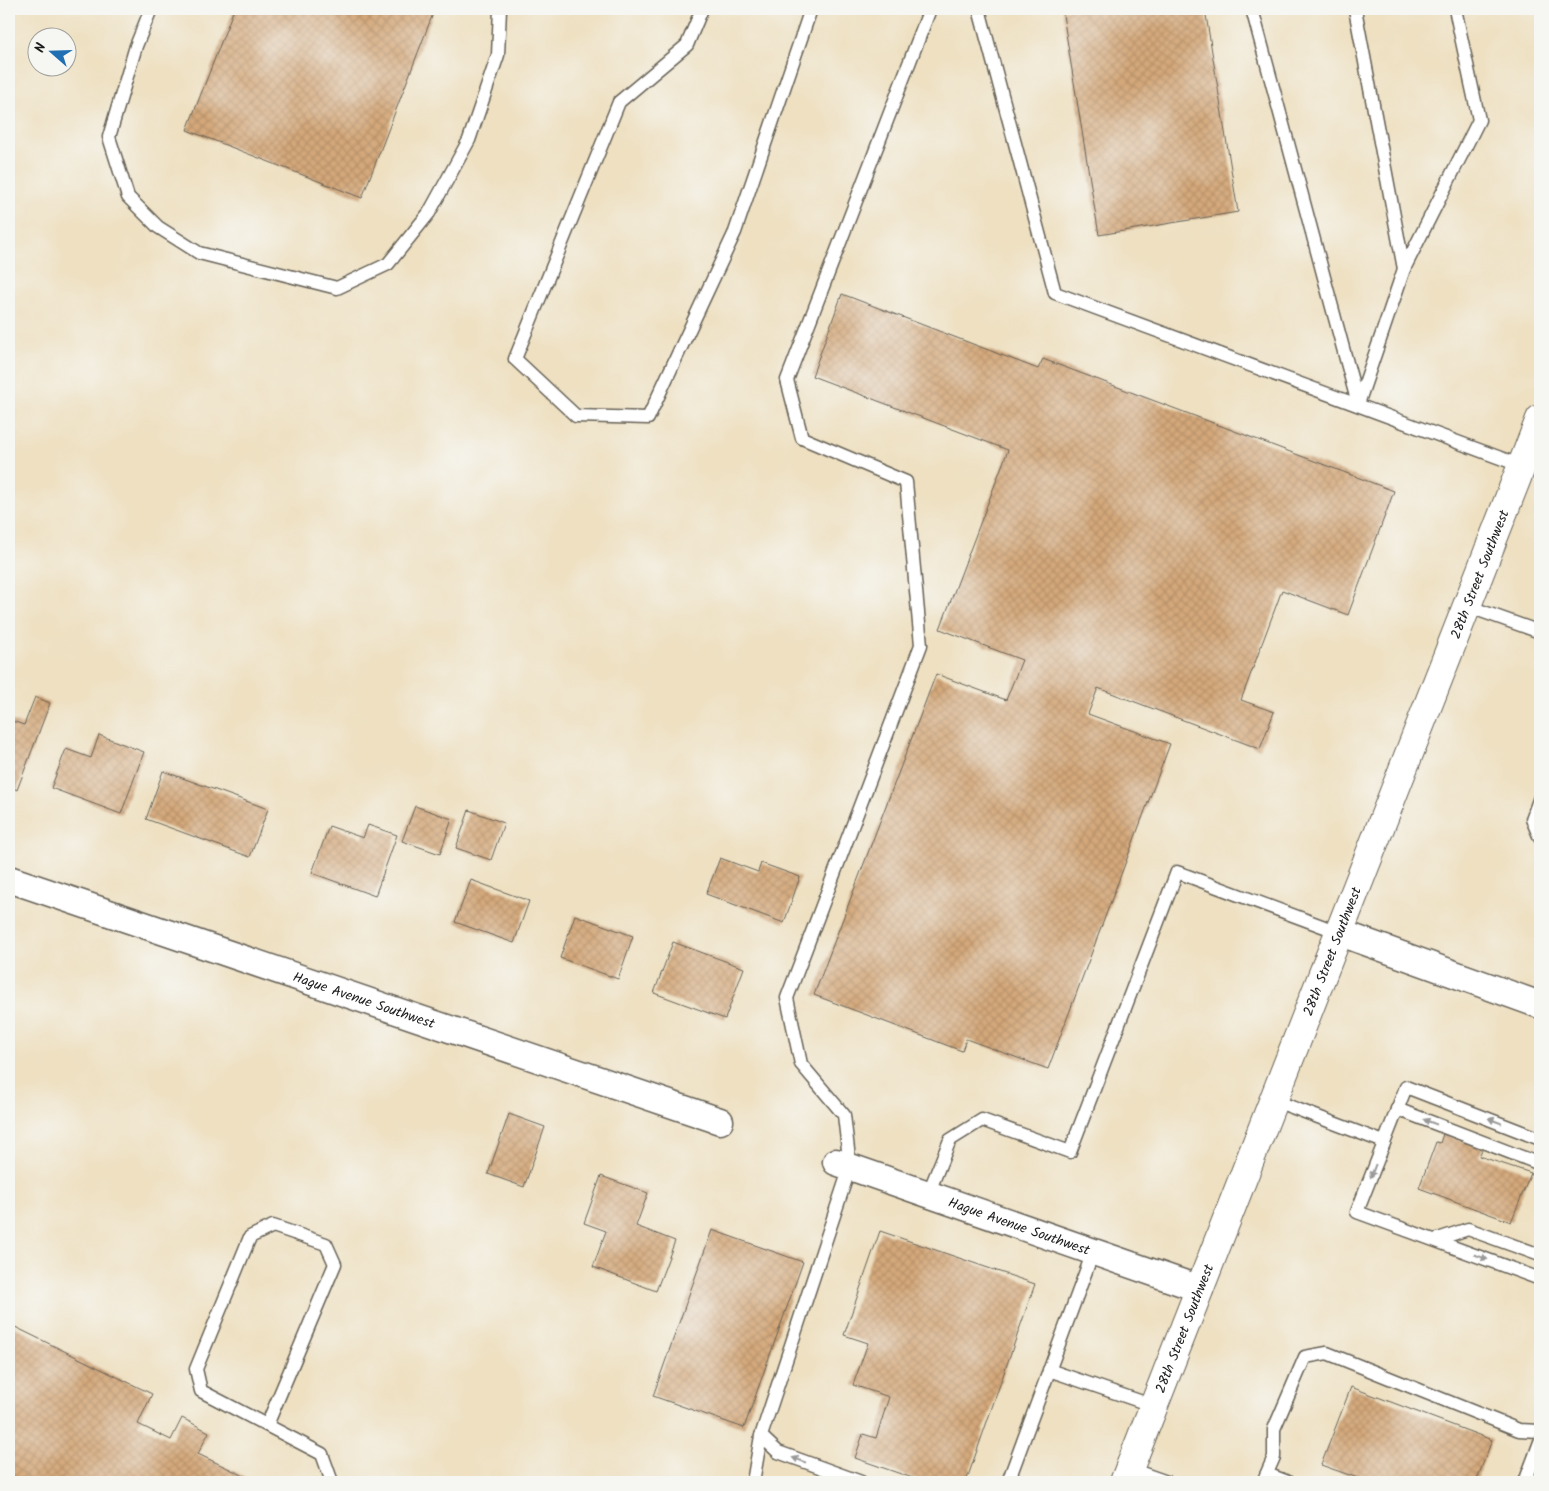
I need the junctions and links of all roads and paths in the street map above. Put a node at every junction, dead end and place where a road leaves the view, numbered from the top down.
1 (151, 9) edge
2 (500, 9) edge
3 (702, 9) edge
4 (811, 9) edge
5 (930, 9) edge
6 (978, 9) edge
7 (1252, 9) edge
8 (1355, 9) edge
9 (1455, 9) edge
10 (1404, 269) junction
11 (1358, 404) junction
12 (1540, 419) edge
13 (1522, 466) junction
14 (1467, 606) junction
15 (1540, 632) edge
16 (1540, 797) edge
17 (1540, 838) edge
18 (9, 879) edge
19 (1338, 932) junction
20 (1540, 1005) edge
21 (1273, 1100) junction
22 (1397, 1109) junction
23 (720, 1121) dead end
24 (1540, 1139) edge
25 (1384, 1142) junction
26 (1540, 1164) edge
27 (843, 1165) junction
28 (928, 1194) junction
29 (1435, 1240) junction
30 (1093, 1252) junction
31 (1540, 1255) edge
32 (1540, 1279) edge
33 (1200, 1289) junction
34 (1049, 1370) junction
35 (1154, 1406) junction
36 (267, 1425) junction
37 (1540, 1431) edge
38 (761, 1436) junction
39 (1540, 1442) edge
40 (1127, 1476) edge
41 (1265, 1478) edge
42 (332, 1482) edge
43 (753, 1482) edge
44 (862, 1482) edge
45 (1008, 1482) edge
46 (1167, 1482) edge
47 (1288, 1482) edge
48 (1525, 1482) edge

1 - 2 lane
3 - 4 lane
5 - 27 lane
6 - 11 lane
7 - 11 lane
8 - 10 lane
9 - 10 lane
10 - 11 lane
11 - 13 lane
12 - 13 main road, 28th Street Southwest
13 - 14 main road, 28th Street Southwest
14 - 15 lane
14 - 19 main road, 28th Street Southwest
16 - 17 lane
18 - 23 street, Hague Avenue Southwest
19 - 20 street
19 - 21 main road, 28th Street Southwest
19 - 28 lane
21 - 25 lane
21 - 33 main road, 28th Street Southwest
24 -> 22 lane
22 - 25 lane
26 -> 22 lane
25 -> 29 lane
27 - 28 street, Hague Avenue Southwest
27 - 38 lane
28 - 30 street, Hague Avenue Southwest
29 - 31 lane
29 -> 32 lane
30 - 33 street, Hague Avenue Southwest
30 - 34 lane
33 - 35 main road, 28th Street Southwest
34 - 35 lane
34 - 45 lane
35 - 40 main road, 28th Street Southwest
36 - 36 lane
36 - 42 lane
37 - 41 lane
38 - 43 lane
44 -> 38 lane
39 - 48 lane
40 - 46 lane
41 - 47 lane

